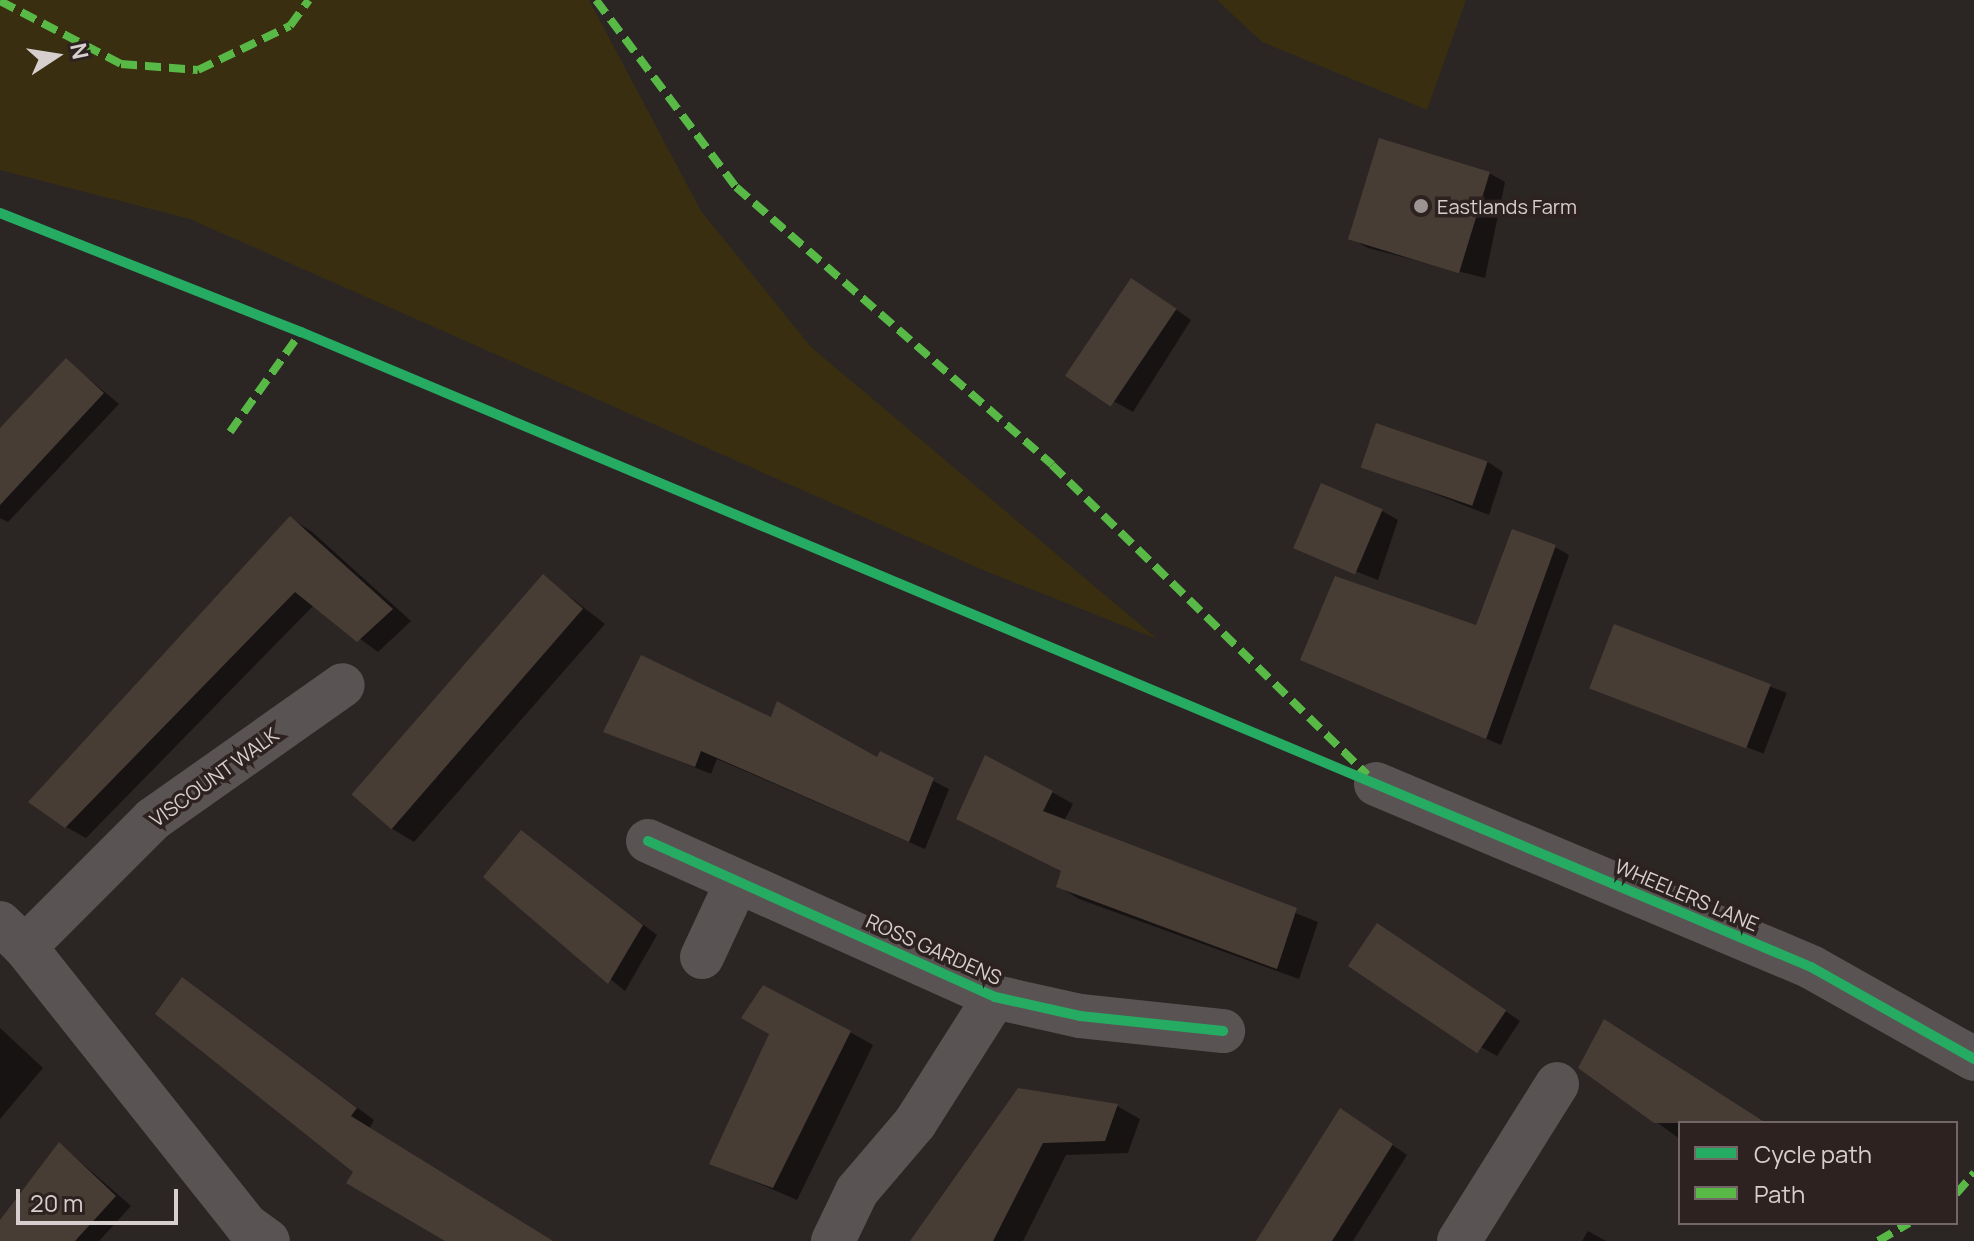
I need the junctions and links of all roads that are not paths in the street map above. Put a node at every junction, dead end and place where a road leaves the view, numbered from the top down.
1 (343, 685) dead end
2 (1376, 784) dead end
3 (648, 841) dead end
4 (737, 882) junction
5 (12, 935) edge
6 (702, 957) dead end
7 (995, 997) junction
8 (1223, 1031) dead end
9 (1974, 1059) edge
10 (1557, 1084) dead end
11 (268, 1241) edge
12 (833, 1241) edge
13 (1459, 1241) edge

1 - 5 street, VISCOUNT WALK
2 - 9 street, WHEELERS LANE
3 - 4 street, ROSS GARDENS
4 - 6 street
4 - 7 street, ROSS GARDENS
5 - 11 street, VISCOUNT WALK
7 - 8 street, ROSS GARDENS
7 - 12 street, ROSS GARDENS
10 - 13 street

